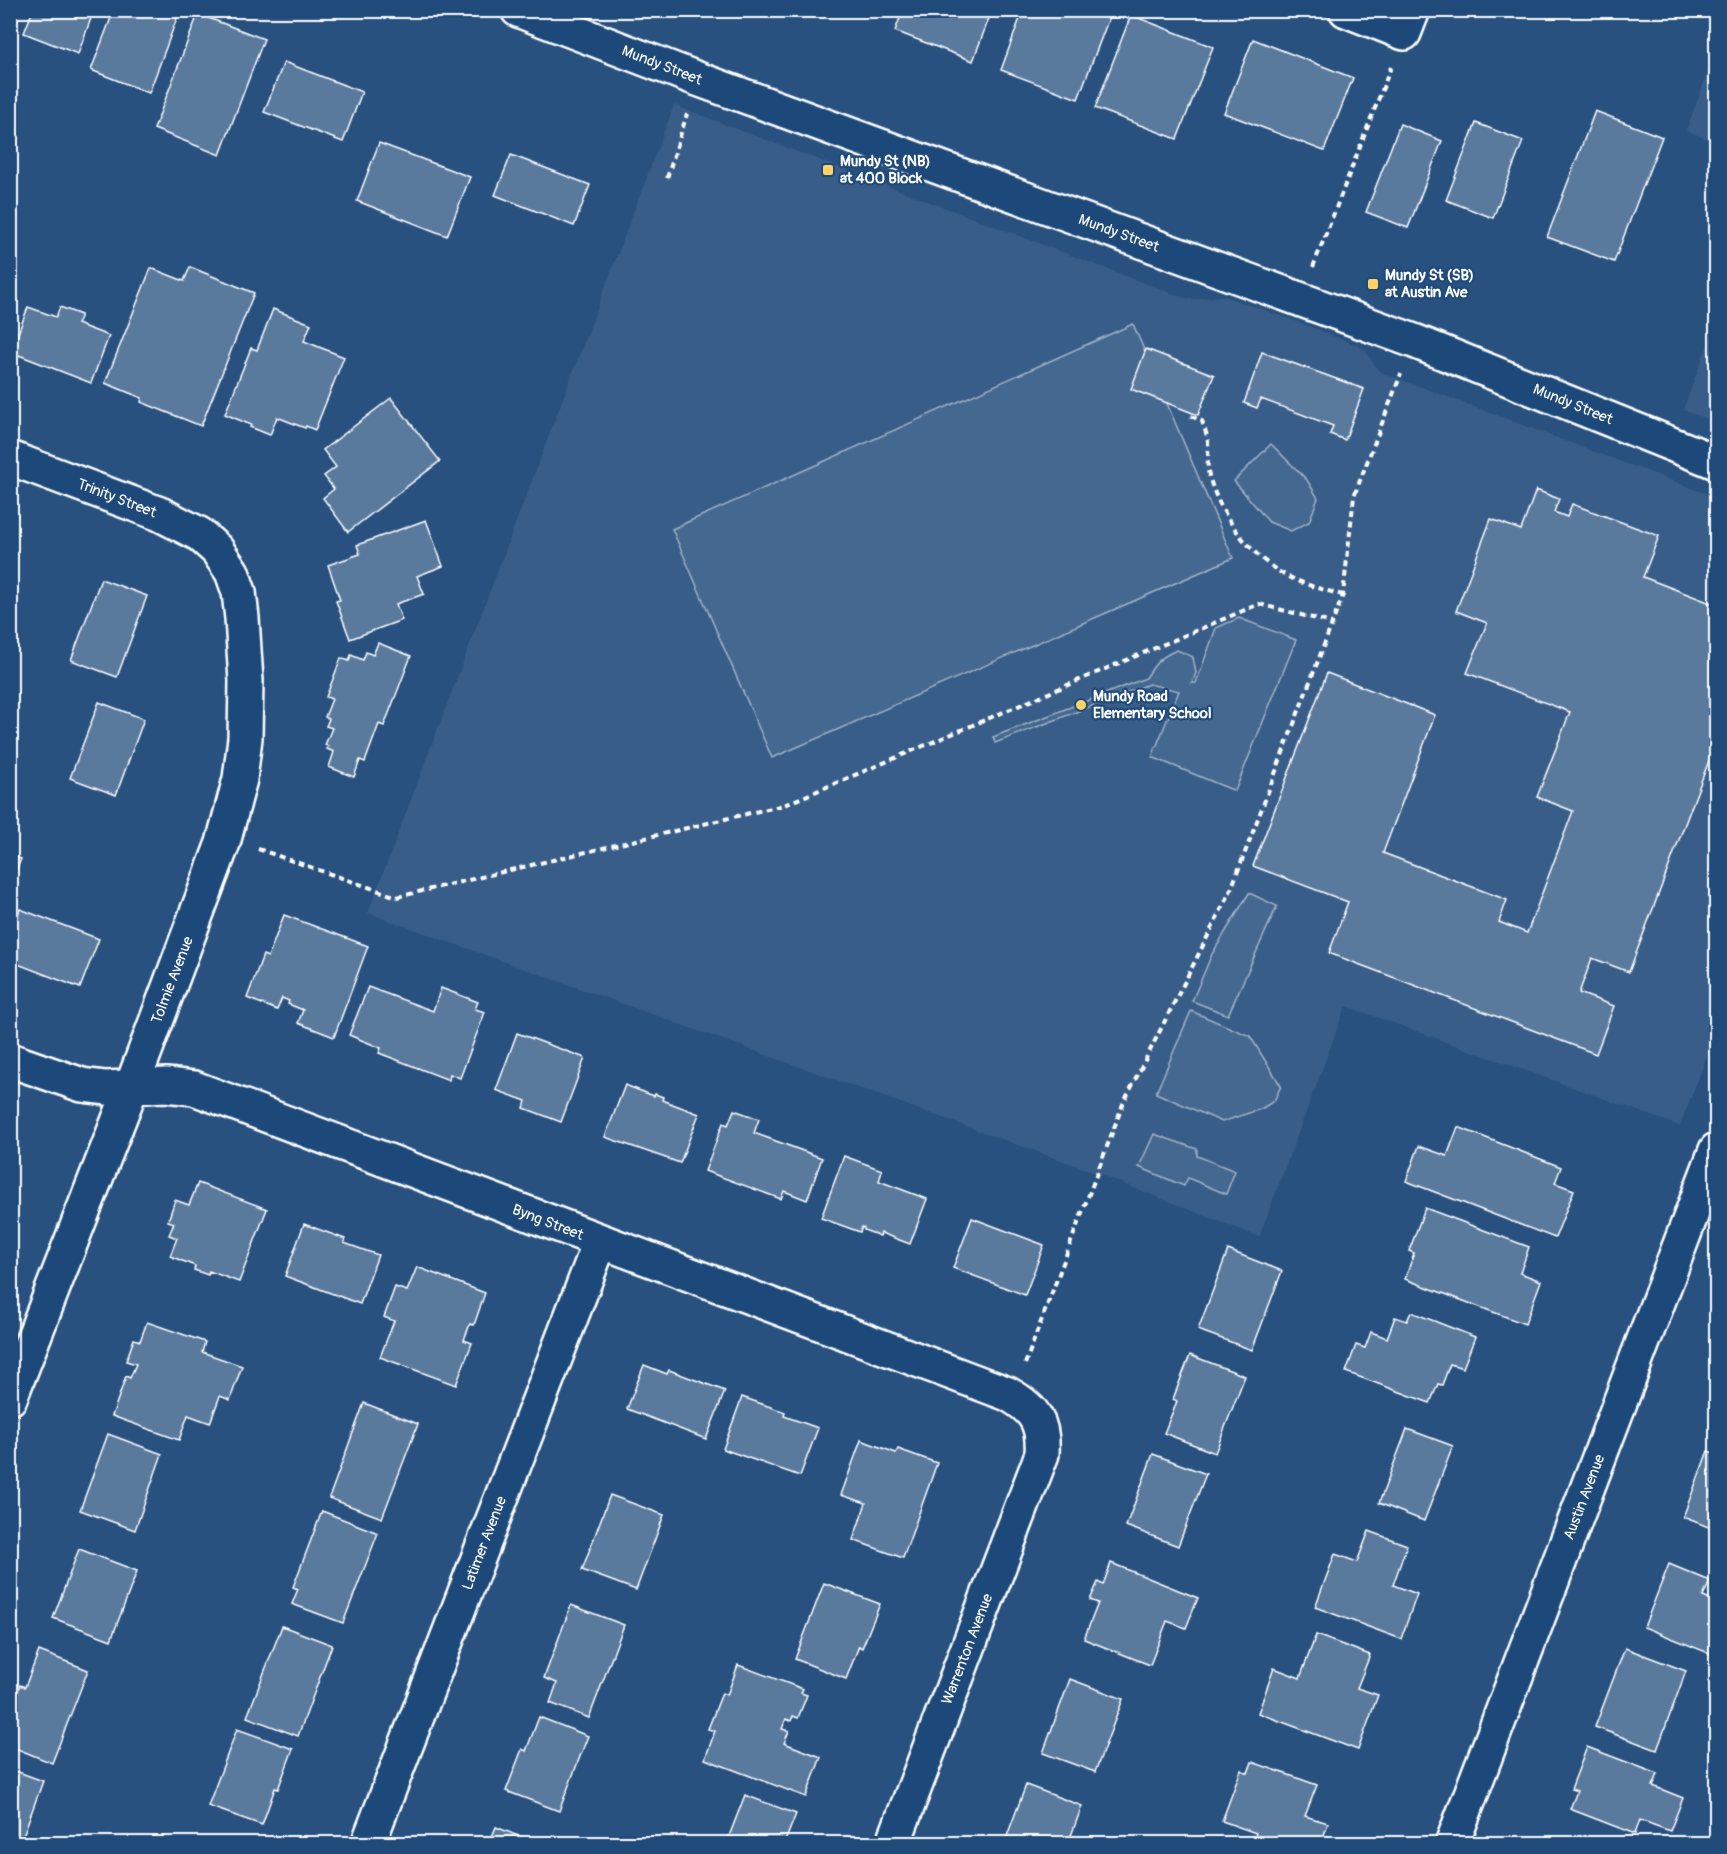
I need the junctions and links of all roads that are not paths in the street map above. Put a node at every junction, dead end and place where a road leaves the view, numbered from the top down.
1 (518, 10) edge
2 (1346, 10) edge
3 (1408, 22) edge
4 (10, 458) edge
5 (1716, 462) edge
6 (217, 550) joint
7 (10, 1060) edge
8 (132, 1086) junction
9 (1716, 1149) edge
10 (600, 1242) junction
11 (10, 1398) edge
12 (1042, 1454) joint
13 (368, 1844) edge
14 (893, 1844) edge
15 (1452, 1844) edge

1 - 5 street, Mundy Street
2 - 3 street
4 - 6 street, Trinity Street
6 - 8 street, Tolmie Avenue
7 - 8 street, Byng Street
8 - 10 street, Byng Street
8 - 11 street, Tolmie Avenue
9 - 15 street, Austin Avenue
10 - 12 street, Byng Street
10 - 13 street, Latimer Avenue
12 - 14 street, Warrenton Avenue

